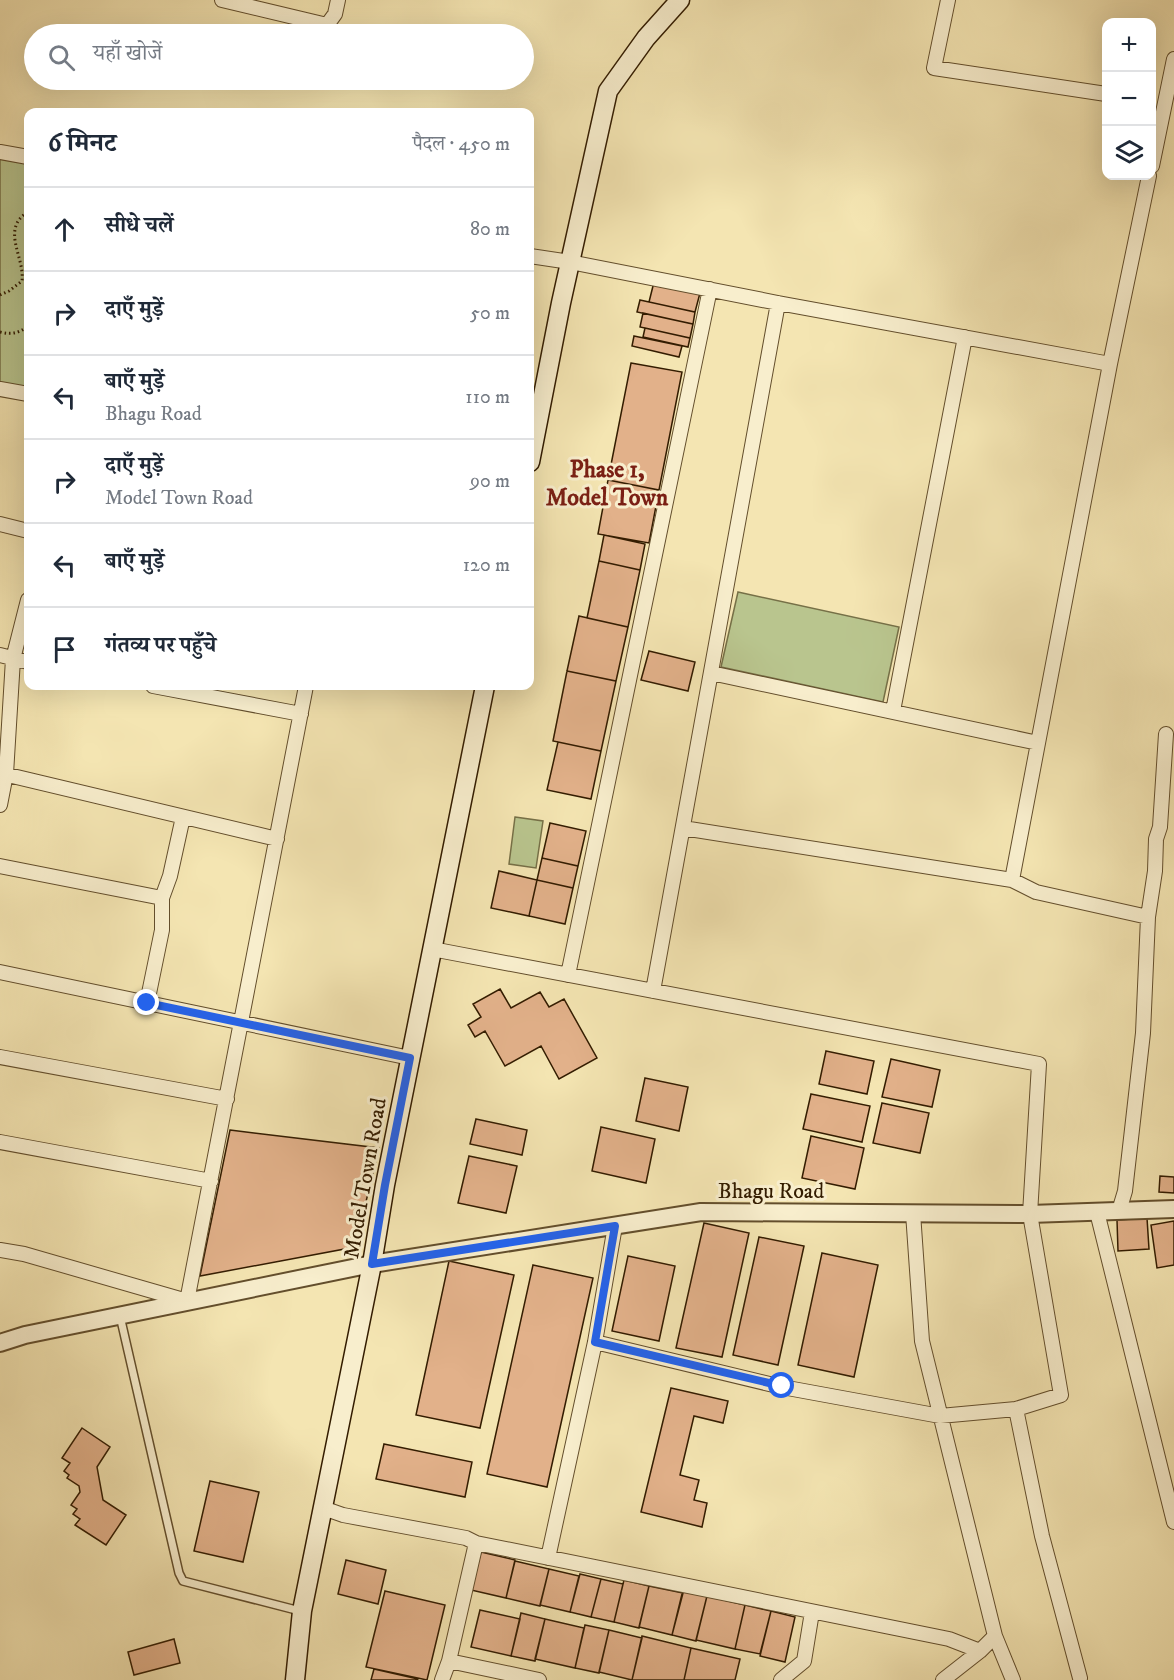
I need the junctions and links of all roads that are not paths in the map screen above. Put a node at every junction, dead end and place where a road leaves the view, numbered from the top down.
1 (222, 0) edge
2 (338, 0) edge
3 (680, 0) edge
4 (948, 0) edge
5 (319, 24) edge
6 (328, 24) edge
7 (1174, 59) edge
8 (1102, 93) edge
9 (1158, 102) edge
10 (1156, 126) edge
11 (0, 152) edge
12 (24, 156) edge
13 (1148, 180) edge
14 (534, 257) edge
15 (570, 262) junction
16 (710, 289) junction
17 (778, 303) junction
18 (965, 337) junction
19 (1110, 364) junction
20 (0, 389) edge
21 (24, 393) edge
22 (534, 442) edge
23 (0, 524) edge
24 (24, 530) edge
25 (24, 610) edge
26 (6, 657) edge
27 (24, 661) edge
28 (711, 673) junction
29 (174, 690) edge
30 (305, 690) edge
31 (484, 690) edge
32 (893, 711) junction
33 (301, 714) junction
34 (1166, 734) dead end
35 (1038, 743) junction
36 (3, 774) edge
37 (0, 805) edge
38 (183, 817) junction
39 (683, 828) junction
40 (277, 839) junction
41 (0, 866) edge
42 (1012, 879) junction
43 (162, 898) junction
44 (1148, 916) junction
45 (432, 949) junction
46 (0, 972) edge
47 (568, 975) junction
48 (653, 991) junction
49 (147, 1003) junction
50 (242, 1023) junction
51 (0, 1057) edge
52 (410, 1058) junction
53 (227, 1099) junction
54 (0, 1142) edge
55 (211, 1180) junction
56 (1174, 1209) edge
57 (1119, 1211) junction
58 (1097, 1212) junction
59 (913, 1213) junction
60 (1030, 1214) junction
61 (615, 1226) junction
62 (0, 1250) edge
63 (372, 1264) junction
64 (187, 1301) junction
65 (120, 1315) junction
66 (595, 1342) junction
67 (0, 1343) edge
68 (1016, 1409) junction
69 (940, 1416) junction
70 (323, 1508) junction
71 (1174, 1522) edge
72 (476, 1543) junction
73 (548, 1558) junction
74 (302, 1611) junction
75 (812, 1612) junction
76 (995, 1636) junction
77 (980, 1651) junction
78 (449, 1661) junction
79 (1080, 1678) dead end
80 (295, 1680) edge
81 (442, 1680) edge
82 (539, 1680) edge
83 (781, 1680) edge
84 (943, 1680) edge
85 (1013, 1680) edge

1 - 5 street
2 - 6 street
3 - 15 main road
4 - 8 street
7 - 9 street
9 - 10 street
11 - 12 street
13 - 19 street
14 - 15 street
15 - 16 street
15 - 22 main road
16 - 17 street
16 - 47 street
17 - 18 street
17 - 28 street
18 - 19 street
18 - 32 street
19 - 35 street
20 - 21 street
23 - 24 street
25 - 26 street
26 - 27 street
26 - 36 street
28 - 32 street
28 - 39 street
29 - 33 street
30 - 33 street
31 - 45 main road, Model Town Road
32 - 35 street
33 - 40 street
34 - 44 street
35 - 42 street
36 - 37 street
36 - 38 street
38 - 40 street
38 - 43 street
39 - 42 street
39 - 48 street
40 - 50 street
41 - 43 street
42 - 44 street
43 - 49 street
44 - 57 street
45 - 47 street
45 - 52 main road, Model Town Road
46 - 49 street
47 - 48 street
48 - 60 street
49 - 50 street
50 - 52 street
50 - 53 street
51 - 53 street
52 - 63 main road, Model Town Road
53 - 55 street
54 - 55 street
55 - 64 street
56 - 57 street, Bhagu Road
57 - 58 street, Bhagu Road
58 - 60 street, Bhagu Road
58 - 71 street
59 - 60 street, Bhagu Road
59 - 61 street, Bhagu Road
59 - 69 street
60 - 68 street
61 - 63 street, Bhagu Road
61 - 66 street
62 - 64 street
63 - 64 street, Bhagu Road
63 - 70 main road, Model Town Road
64 - 65 street, Bhagu Road
65 - 67 street, Bhagu Road
65 - 74 lane
66 - 69 street
66 - 73 street
68 - 69 street
68 - 79 street
69 - 76 street
70 - 72 street
70 - 74 main road, Model Town Road
72 - 73 street
72 - 78 street
73 - 75 street
74 - 80 main road, Model Town Road
75 - 77 street
75 - 83 street
76 - 77 street
76 - 85 street
77 - 84 street
78 - 81 street
78 - 82 street

